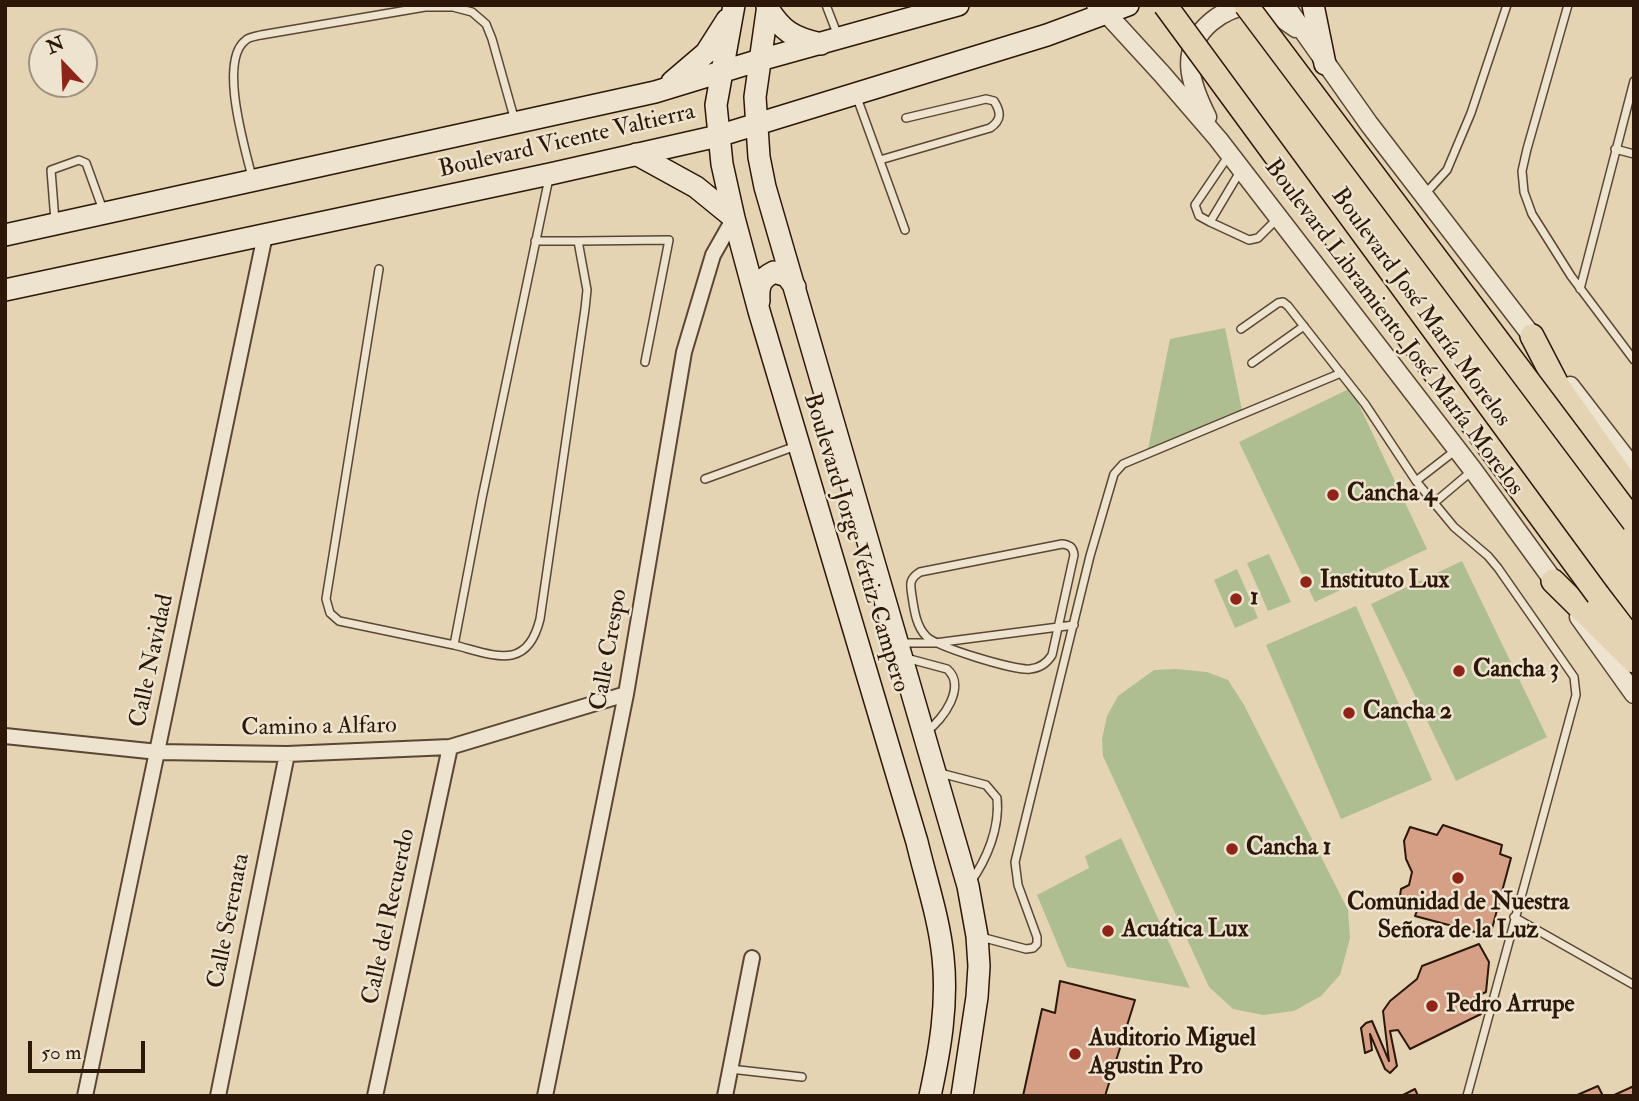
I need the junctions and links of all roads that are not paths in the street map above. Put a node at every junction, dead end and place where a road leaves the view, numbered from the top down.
1 (826, 5) edge
2 (958, 5) edge
3 (1129, 5) edge
4 (1165, 5) edge
5 (1251, 5) edge
6 (1284, 5) edge
7 (1313, 5) edge
8 (1507, 5) edge
9 (1568, 5) edge
10 (768, 6) edge
11 (734, 7) edge
12 (1102, 10) edge
13 (909, 12) edge
14 (1305, 34) junction
15 (832, 42) junction
16 (760, 60) junction
17 (1325, 64) junction
18 (722, 73) junction
19 (1634, 81) edge
20 (656, 92) junction
21 (855, 94) junction
22 (906, 118) dead end
23 (515, 123) junction
24 (757, 125) junction
25 (718, 136) junction
26 (1218, 139) junction
27 (1615, 149) junction
28 (636, 154) junction
29 (1230, 154) junction
30 (1634, 155) edge
31 (880, 160) junction
32 (1241, 170) junction
33 (550, 174) junction
34 (253, 181) junction
35 (1425, 195) junction
36 (105, 214) junction
37 (734, 218) junction
38 (1278, 218) junction
39 (1210, 222) junction
40 (55, 224) junction
41 (905, 230) dead end
42 (5, 235) edge
43 (265, 235) junction
44 (535, 241) junction
45 (579, 242) junction
46 (380, 269) dead end
47 (795, 286) junction
48 (1580, 289) junction
49 (5, 290) edge
50 (759, 311) junction
51 (1304, 326) junction
52 (1241, 329) dead end
53 (1532, 335) junction
54 (1634, 360) edge
55 (645, 362) dead end
56 (1252, 363) dead end
57 (1341, 373) junction
58 (799, 445) junction
59 (1456, 450) junction
60 (1634, 469) edge
61 (1473, 470) junction
62 (705, 479) dead end
63 (1416, 481) junction
64 (1634, 495) edge
65 (1434, 503) junction
66 (1634, 522) edge
67 (1074, 555) junction
68 (1090, 556) junction
69 (1553, 581) junction
70 (1074, 625) junction
71 (1058, 626) junction
72 (1634, 642) edge
73 (935, 643) junction
74 (454, 645) junction
75 (899, 650) junction
76 (1634, 661) edge
77 (626, 694) junction
78 (1634, 694) edge
79 (923, 734) junction
80 (5, 736) edge
81 (450, 747) junction
82 (158, 752) junction
83 (287, 754) junction
84 (933, 772) junction
85 (968, 886) junction
86 (1514, 917) junction
87 (977, 936) junction
88 (752, 957) dead end
89 (1634, 985) edge
90 (730, 1069) junction
91 (802, 1077) dead end
92 (967, 1082) edge
93 (85, 1096) edge
94 (218, 1096) edge
95 (375, 1096) edge
96 (545, 1096) edge
97 (725, 1096) edge
98 (930, 1096) edge
99 (1467, 1096) edge

1 - 15 lane
2 - 13 main road, Boulevard Vicente Valtierra
3 - 12 main road, Boulevard Vicente Valtierra
4 - 72 main road, Boulevard José María Morelos, bridge
5 - 14 street
5 - 26 street
5 - 66 main road, Boulevard José María Morelos, bridge
6 - 14 street
7 - 17 main road
8 - 35 lane
9 - 48 lane
10 - 15 main road
10 - 16 main road, Boulevard Jorge Vértiz Campero
11 - 18 main road, Boulevard Jorge Vértiz Campero
11 - 20 main road
12 - 21 main road, Boulevard Vicente Valtierra
12 - 26 street, Boulevard Libramiento José María Morelos
13 - 15 main road, Boulevard Vicente Valtierra
14 - 17 street
15 - 16 main road, Boulevard Vicente Valtierra
16 - 18 main road, Boulevard Vicente Valtierra
16 - 24 main road, Boulevard Jorge Vértiz Campero
17 - 35 street
18 - 20 main road, Boulevard Vicente Valtierra
18 - 25 main road, Boulevard Jorge Vértiz Campero
19 - 27 lane
20 - 23 main road, Boulevard Vicente Valtierra
21 - 24 main road, Boulevard Vicente Valtierra
21 - 31 lane
22 - 31 lane
23 - 34 main road, Boulevard Vicente Valtierra
23 - 34 lane
24 - 25 main road, Boulevard Vicente Valtierra
24 - 47 main road, Boulevard Jorge Vértiz Campero
25 - 28 main road, Boulevard Vicente Valtierra
25 - 37 main road, Boulevard Jorge Vértiz Campero
26 - 29 street, Boulevard Libramiento José María Morelos
27 - 30 lane
27 - 48 lane
28 - 33 main road, Boulevard Vicente Valtierra
28 - 37 main road
29 - 32 street, Boulevard Libramiento José María Morelos
29 - 39 lane
31 - 41 lane
32 - 38 street, Boulevard Libramiento José María Morelos
32 - 39 lane
33 - 43 main road, Boulevard Vicente Valtierra
33 - 44 lane
34 - 36 main road, Boulevard Vicente Valtierra
35 - 53 street
36 - 40 main road, Boulevard Vicente Valtierra
36 - 40 lane
37 - 50 main road, Boulevard Jorge Vértiz Campero
37 - 77 street, Calle Crespo
38 - 39 lane
38 - 59 street, Boulevard Libramiento José María Morelos
40 - 42 main road, Boulevard Vicente Valtierra
43 - 49 main road, Boulevard Vicente Valtierra
43 - 82 street, Calle Navidad
44 - 45 lane
44 - 74 lane
45 - 55 lane
45 - 74 lane
46 - 74 lane
47 - 50 main road
47 - 75 main road, Boulevard Jorge Vértiz Campero
48 - 54 lane
50 - 58 main road, Boulevard Jorge Vértiz Campero
51 - 52 lane
51 - 56 lane
51 - 57 lane
53 - 60 street
53 - 64 main road
57 - 63 lane
57 - 68 lane
58 - 62 lane
58 - 98 main road, Boulevard Jorge Vértiz Campero
59 - 61 street, Boulevard Libramiento José María Morelos
59 - 63 lane
61 - 65 lane
61 - 69 street, Boulevard Libramiento José María Morelos
63 - 65 lane
65 - 86 lane
67 - 68 lane
67 - 71 lane
67 - 73 lane
68 - 70 lane
69 - 76 main road
69 - 78 street, Boulevard Libramiento José María Morelos
70 - 71 lane
70 - 87 lane
71 - 73 lane
71 - 73 lane
73 - 75 lane
75 - 79 main road, Boulevard Jorge Vértiz Campero
75 - 79 lane
77 - 81 street, Camino a Alfaro
77 - 96 street, Calle Crespo
79 - 84 main road, Boulevard Jorge Vértiz Campero
80 - 82 street, Camino a Alfaro
81 - 83 street, Camino a Alfaro
81 - 95 street, Calle del Recuerdo
82 - 83 street, Camino a Alfaro
82 - 93 street, Calle Navidad
83 - 94 street, Calle Serenata
84 - 85 main road, Boulevard Jorge Vértiz Campero
84 - 85 lane
85 - 87 main road, Boulevard Jorge Vértiz Campero
86 - 89 lane
86 - 99 lane
87 - 92 main road, Boulevard Jorge Vértiz Campero
88 - 90 street
90 - 91 lane
90 - 97 street

